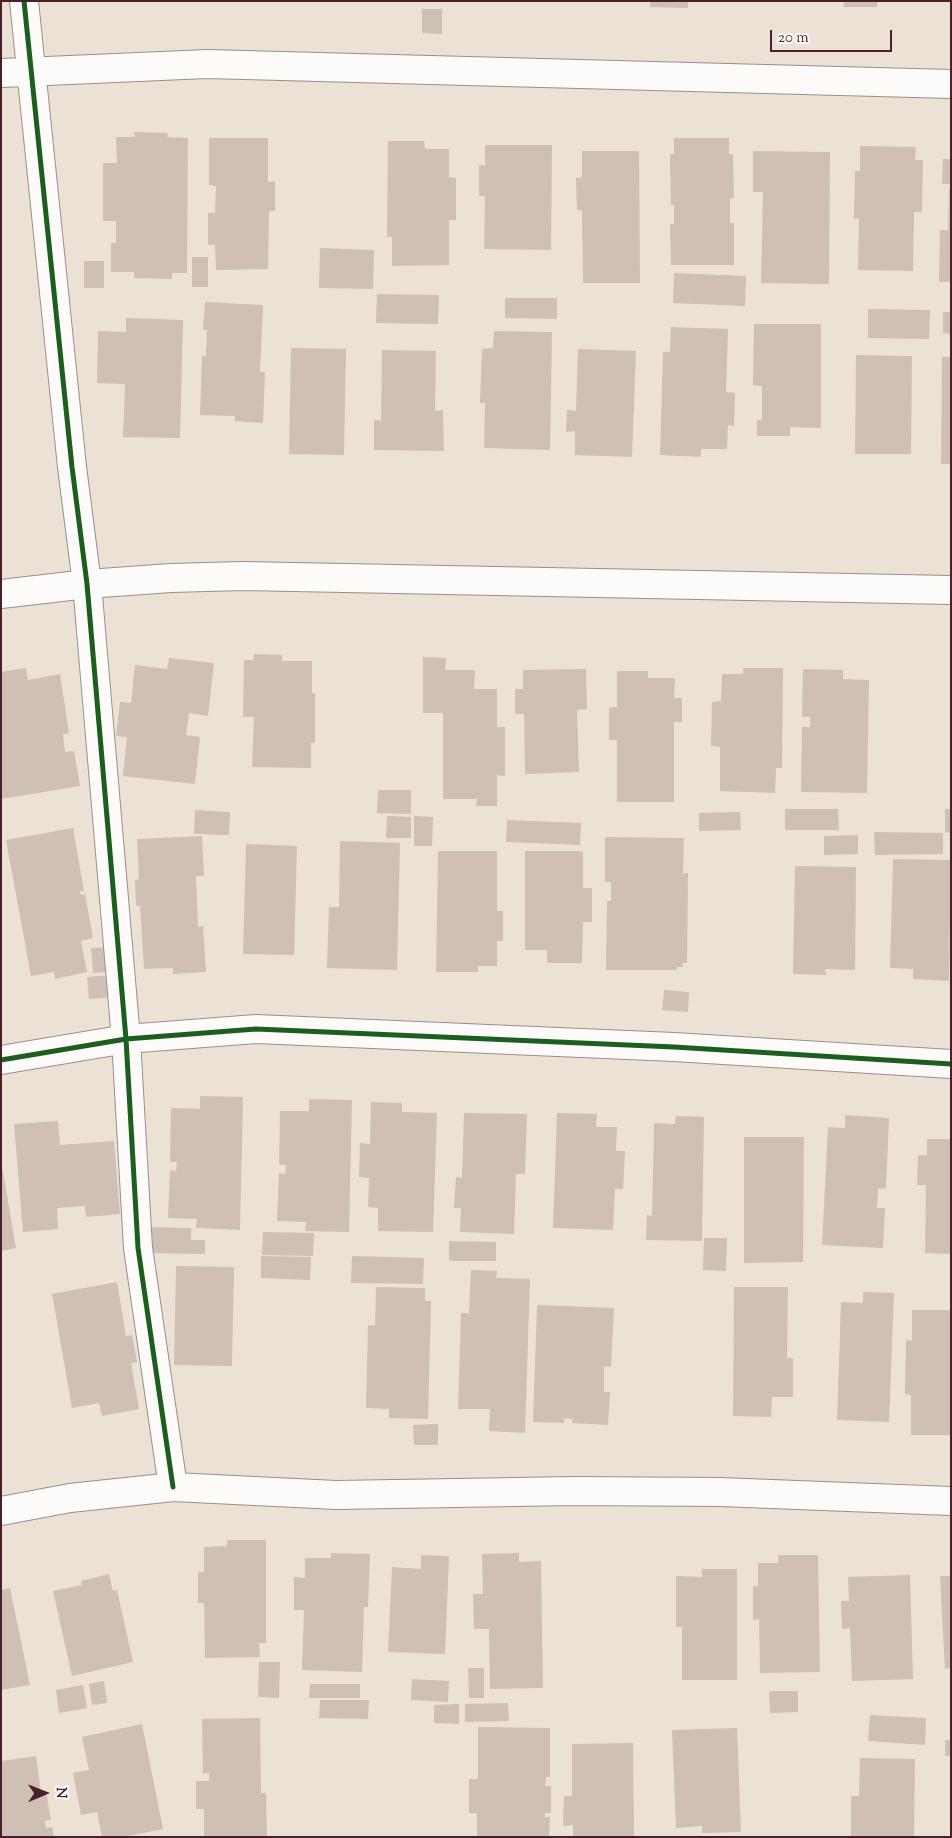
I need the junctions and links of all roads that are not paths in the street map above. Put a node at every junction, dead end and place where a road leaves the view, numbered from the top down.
1 (24, 1) edge
2 (33, 71) junction
3 (1, 73) edge
4 (951, 84) edge
5 (87, 584) junction
6 (951, 590) edge
7 (1, 594) edge
8 (126, 1039) junction
9 (1, 1060) edge
10 (951, 1064) edge
11 (173, 1487) junction
12 (951, 1501) edge
13 (1, 1511) edge

1 - 2 street
2 - 3 street
2 - 4 street
2 - 5 street
5 - 6 street
5 - 7 street
5 - 8 street
8 - 9 street
8 - 10 street
8 - 11 street
11 - 12 street
11 - 13 street

